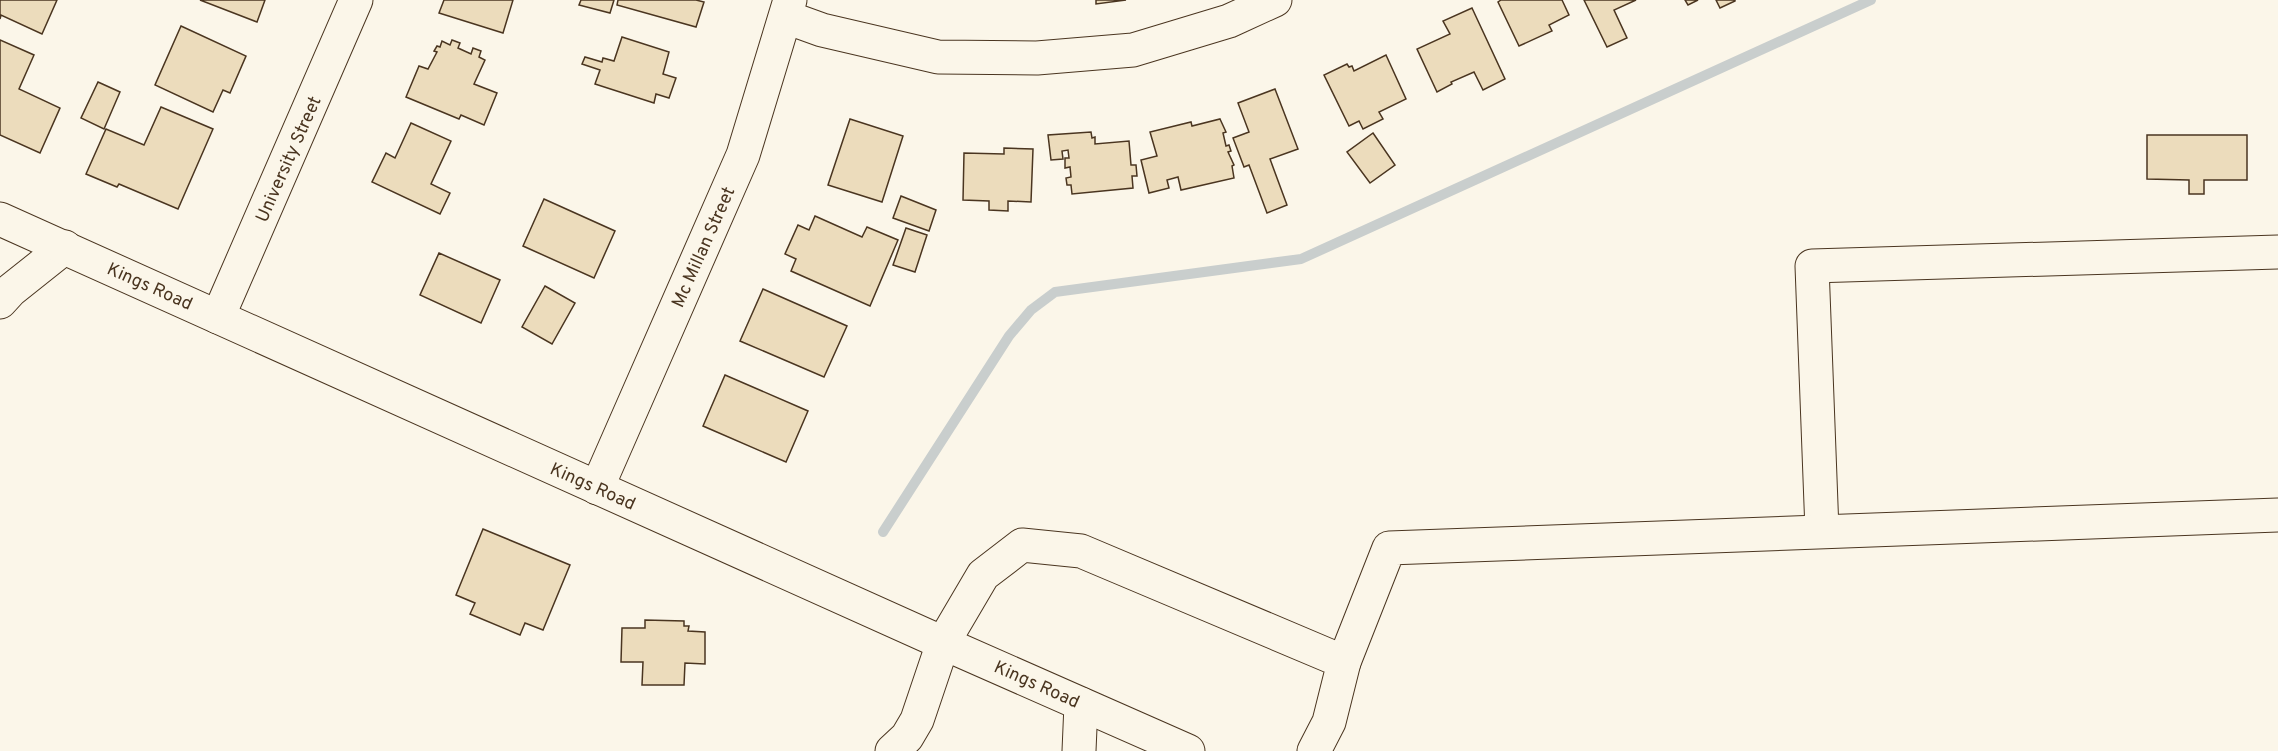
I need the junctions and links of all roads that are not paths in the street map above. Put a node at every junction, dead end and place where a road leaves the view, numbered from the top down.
1 (356, 0) edge
2 (1275, 0) edge
3 (788, 9) edge
4 (0, 219) edge
5 (65, 247) junction
6 (2278, 252) edge
7 (0, 303) edge
8 (218, 317) junction
9 (597, 488) junction
10 (2278, 514) edge
11 (1822, 531) junction
12 (943, 643) junction
13 (1344, 662) junction
14 (1081, 704) junction
15 (892, 751) edge
16 (1079, 751) edge
17 (1188, 751) edge
18 (1314, 751) edge

1 - 8 street, University Street
2 - 3 street
3 - 9 street, Mc Millan Street
4 - 5 street, Kings Road
5 - 7 street
5 - 8 street, Kings Road
6 - 11 street
8 - 9 street, Kings Road
9 - 12 street, Kings Road
10 - 11 street
11 - 13 street
12 - 13 street
12 - 14 street, Kings Road
12 - 15 street
13 - 18 street
14 - 16 street
14 - 17 street, Kings Road

